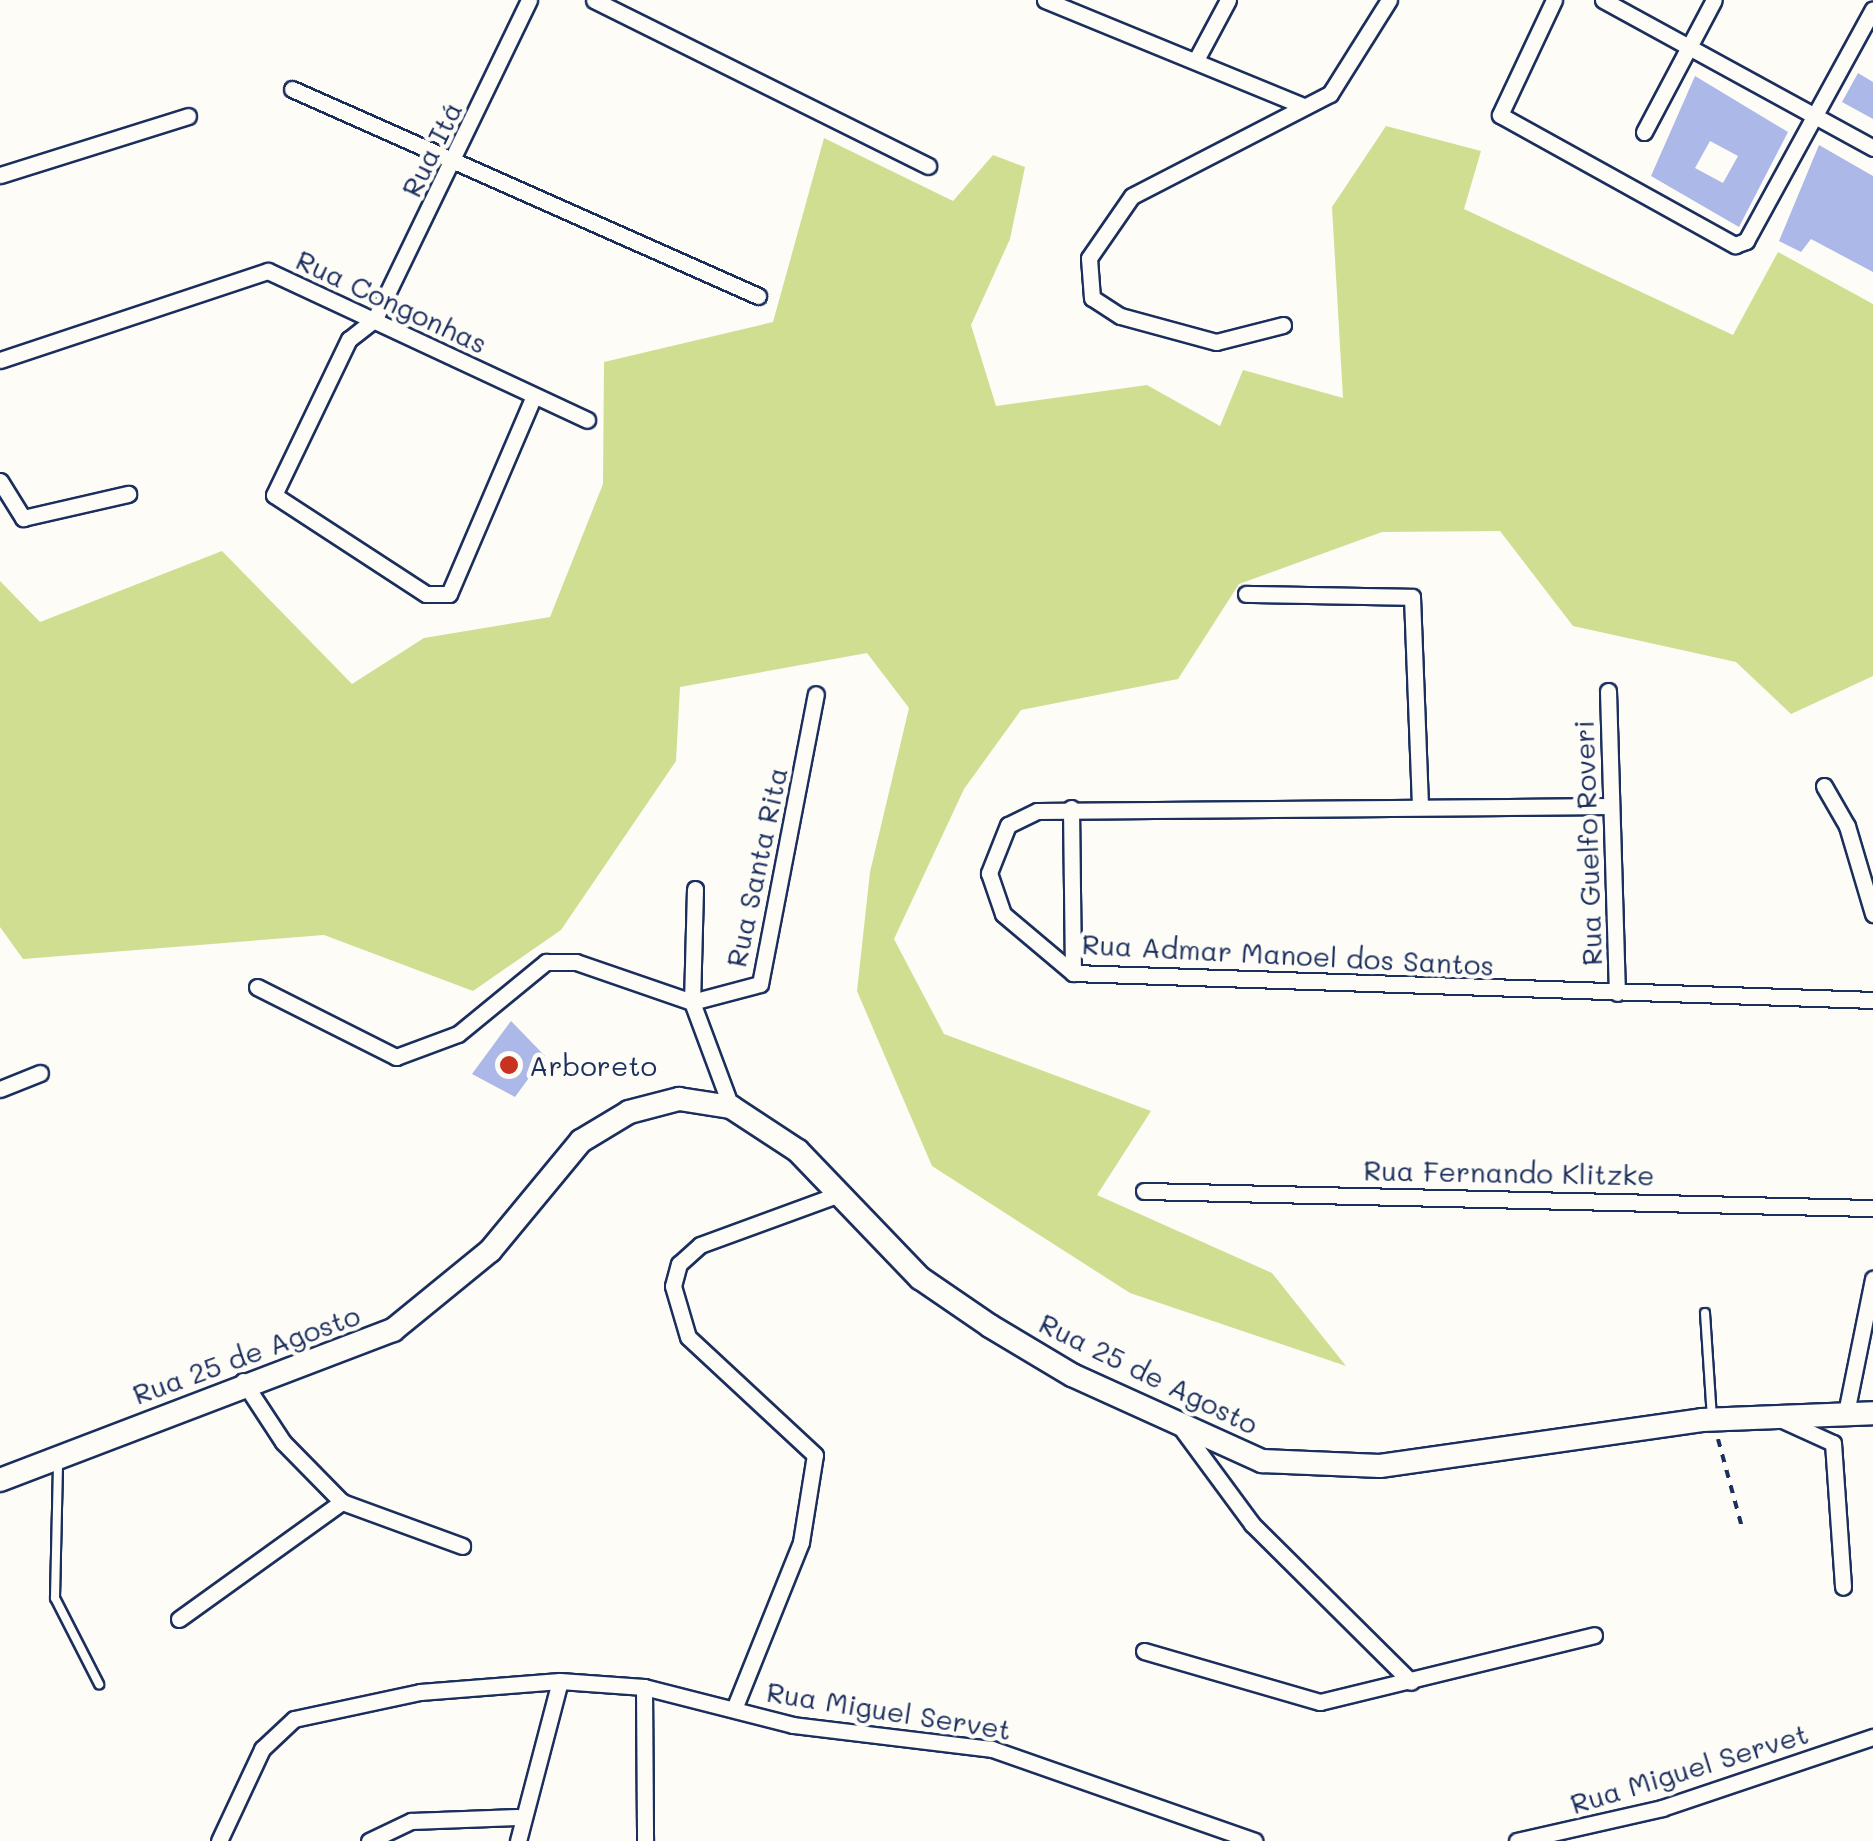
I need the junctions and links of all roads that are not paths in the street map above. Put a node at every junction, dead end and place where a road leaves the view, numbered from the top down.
1 (529, 0) edge
2 (594, 0) edge
3 (1045, 0) edge
4 (1228, 0) edge
5 (1389, 0) edge
6 (1554, 0) edge
7 (1604, 0) edge
8 (1714, 0) edge
9 (1873, 9) edge
10 (1689, 47) junction
11 (1196, 60) junction
12 (292, 89) dead end
13 (1303, 106) junction
14 (188, 116) dead end
15 (1814, 116) junction
16 (1644, 132) dead end
17 (1873, 148) edge
18 (456, 154) junction
19 (928, 166) dead end
20 (0, 175) edge
21 (758, 296) dead end
22 (375, 319) junction
23 (1283, 325) dead end
24 (0, 360) edge
25 (534, 396) junction
26 (587, 420) dead end
27 (0, 481) edge
28 (128, 494) dead end
29 (1246, 594) dead end
30 (1608, 692) dead end
31 (816, 694) dead end
32 (1824, 786) dead end
33 (1420, 806) junction
34 (1611, 806) junction
35 (1071, 808) junction
36 (695, 889) dead end
37 (1873, 914) edge
38 (1073, 973) junction
39 (258, 987) dead end
40 (1617, 993) junction
41 (1873, 1000) edge
42 (692, 1002) junction
43 (40, 1074) dead end
44 (0, 1090) edge
45 (731, 1108) junction
46 (1144, 1191) dead end
47 (839, 1194) junction
48 (1873, 1208) edge
49 (1873, 1279) edge
50 (1704, 1312) dead end
51 (243, 1381) junction
52 (1873, 1413) edge
53 (1846, 1414) junction
54 (1776, 1417) junction
55 (1712, 1420) junction
56 (1182, 1428) junction
57 (58, 1459) junction
58 (0, 1480) edge
59 (342, 1502) junction
60 (462, 1546) dead end
61 (1843, 1586) dead end
62 (179, 1619) dead end
63 (1594, 1635) dead end
64 (1144, 1651) dead end
65 (560, 1681) junction
66 (1411, 1682) junction
67 (99, 1684) dead end
68 (644, 1688) junction
69 (734, 1710) junction
70 (1873, 1737) edge
71 (518, 1817) junction
72 (218, 1841) edge
73 (369, 1841) edge
74 (518, 1841) edge
75 (644, 1841) edge
76 (1254, 1841) edge
77 (1517, 1841) edge

1 - 18 street, Rua Itá
2 - 19 street
3 - 11 street
4 - 11 street
5 - 13 street
6 - 15 street
7 - 10 street
8 - 10 street
9 - 15 street
10 - 15 street
10 - 16 street
11 - 13 street
12 - 18 street
13 - 23 street
14 - 20 street
15 - 17 street
18 - 21 street
18 - 22 street, Rua Itá
22 - 24 street, Rua Congonhas
22 - 25 street, Rua Congonhas
22 - 25 street, Rua Itá
25 - 26 street, Rua Congonhas
27 - 28 street
29 - 33 street
30 - 34 street, Rua Guelfo Roveri
31 - 42 street, Rua Santa Rita
32 - 37 street
33 - 34 street, Rua Admar Manoel dos Santos
33 - 35 street, Rua Admar Manoel dos Santos
34 - 40 street, Rua Guelfo Roveri
35 - 38 street
35 - 38 street, Rua Admar Manoel dos Santos
36 - 42 street
38 - 40 street, Rua Admar Manoel dos Santos
39 - 42 street
40 - 41 street, Rua Admar Manoel dos Santos
42 - 45 street
43 - 44 street
45 - 47 street, Rua 25 de Agosto
45 - 51 street, Rua 25 de Agosto
46 - 48 street, Rua Fernando Klitzke
47 - 56 street, Rua 25 de Agosto
47 - 69 street
49 - 53 street
50 - 55 lane
51 - 57 street, Rua 25 de Agosto
51 - 59 street
52 - 53 street, Rua 25 de Agosto
53 - 54 street, Rua 25 de Agosto
54 - 55 street, Rua 25 de Agosto
54 - 61 street
55 - 56 street, Rua 25 de Agosto
56 - 66 street
57 - 58 street, Rua 25 de Agosto
57 - 67 lane
59 - 60 street
59 - 62 street
63 - 66 street
64 - 66 street
65 - 68 street, Rua Miguel Servet
65 - 71 street
65 - 72 street, Rua Miguel Servet
68 - 69 street, Rua Miguel Servet
68 - 75 street
69 - 76 street, Rua Miguel Servet
70 - 77 street, Rua Miguel Servet
71 - 73 street
71 - 74 street

